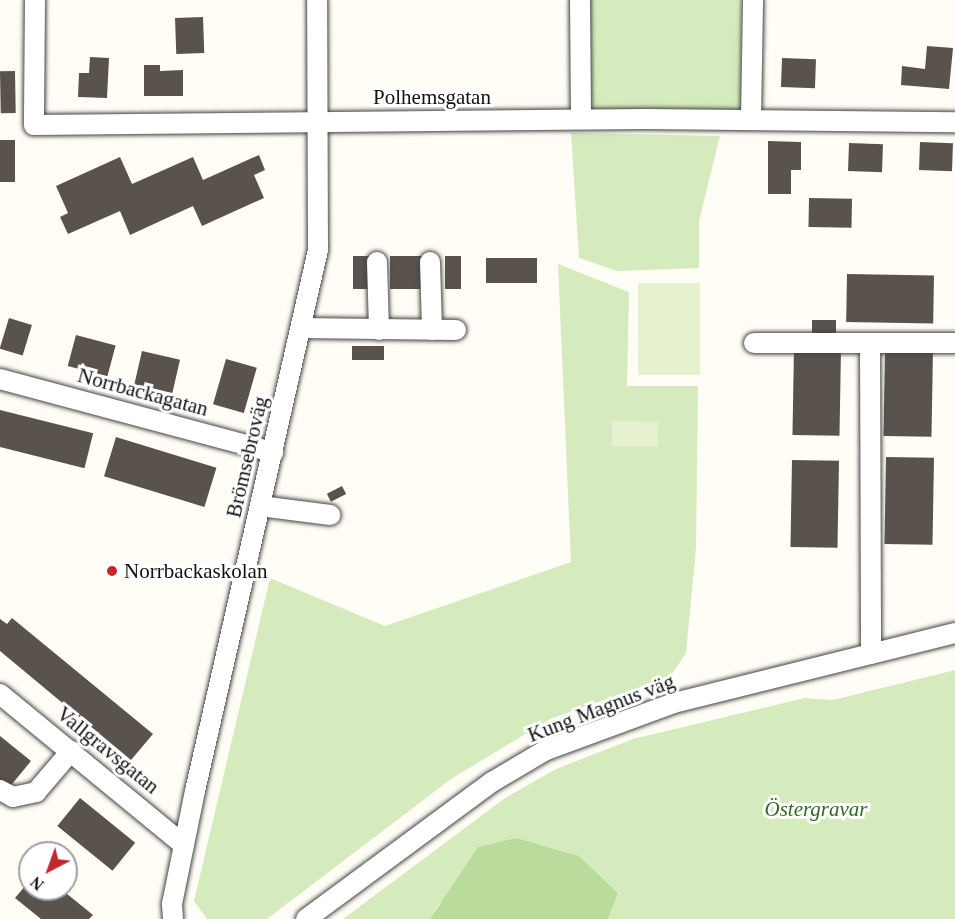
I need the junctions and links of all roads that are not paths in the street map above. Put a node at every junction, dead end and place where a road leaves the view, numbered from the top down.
1 (35, 0) edge
2 (317, 0) edge
3 (580, 0) edge
4 (753, 0) edge
5 (580, 119) junction
6 (752, 119) junction
7 (319, 122) junction
8 (955, 122) edge
9 (377, 262) dead end
10 (430, 262) dead end
11 (301, 328) junction
12 (379, 330) junction
13 (432, 330) junction
14 (456, 330) dead end
15 (754, 343) dead end
16 (870, 343) junction
17 (955, 343) edge
18 (0, 379) edge
19 (273, 452) junction
20 (260, 506) junction
21 (330, 514) dead end
22 (955, 633) edge
23 (871, 654) junction
24 (0, 694) edge
25 (71, 751) junction
26 (0, 790) edge
27 (184, 845) junction
28 (174, 919) edge
29 (306, 919) edge

1 - 7 street, Polhemsgatan
2 - 7 street, Brömsebroväg
3 - 5 street
4 - 6 street
5 - 6 street, Polhemsgatan
5 - 7 street, Polhemsgatan
6 - 8 street, Polhemsgatan
7 - 11 street, Brömsebroväg
9 - 12 street
10 - 13 street
11 - 12 street
11 - 19 street, Brömsebroväg
12 - 13 street
13 - 14 street
15 - 16 street
16 - 17 street
16 - 23 street
18 - 19 street, Norrbackagatan
19 - 20 street, Brömsebroväg
20 - 21 street
20 - 27 street, Brömsebroväg
22 - 23 street, Kung Magnus väg
23 - 29 street, Kung Magnus väg
24 - 25 street, Vallgravsgatan
25 - 26 street
25 - 27 street, Vallgravsgatan
27 - 28 street, Brömsebroväg

